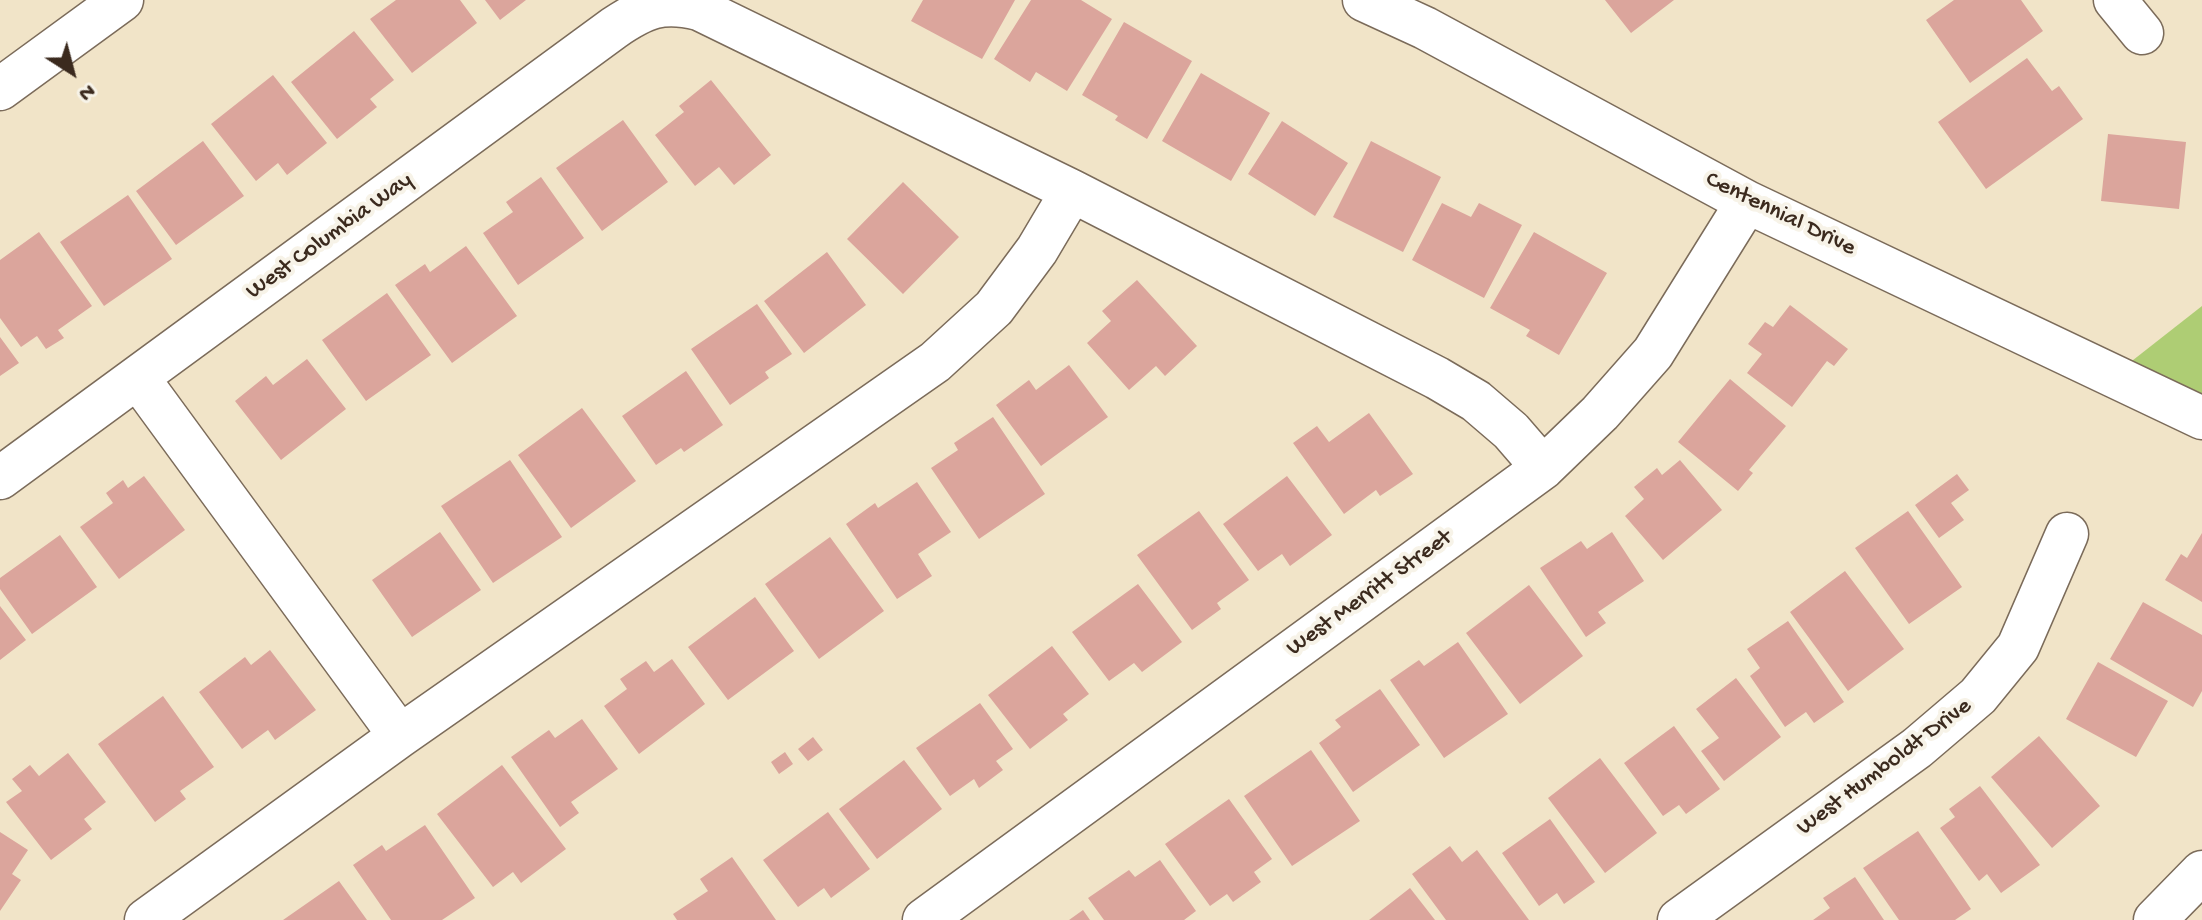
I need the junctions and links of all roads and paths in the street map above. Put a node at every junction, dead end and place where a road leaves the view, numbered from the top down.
1 (122, 0) edge
2 (1364, 0) edge
3 (2115, 0) edge
4 (1437, 14) edge
5 (2142, 33) dead end
6 (0, 89) edge
7 (1072, 191) junction
8 (1747, 202) junction
9 (138, 378) junction
10 (2202, 418) edge
11 (1543, 468) junction
12 (0, 478) edge
13 (2067, 534) dead end
14 (400, 736) junction
15 (2202, 872) edge
16 (146, 920) edge
17 (924, 920) edge
18 (1679, 920) edge
19 (2155, 920) edge

1 - 6 street
2 - 4 street, Centennial Drive
3 - 5 street
4 - 8 street, Centennial Drive
7 - 9 street, West Columbia Way
7 - 11 street
7 - 14 street
8 - 10 street, Centennial Drive
8 - 11 street, West Merritt Street
9 - 12 street, West Columbia Way
9 - 14 street
11 - 17 street, West Merritt Street
13 - 18 street, West Humboldt Drive
14 - 16 street
15 - 19 street

